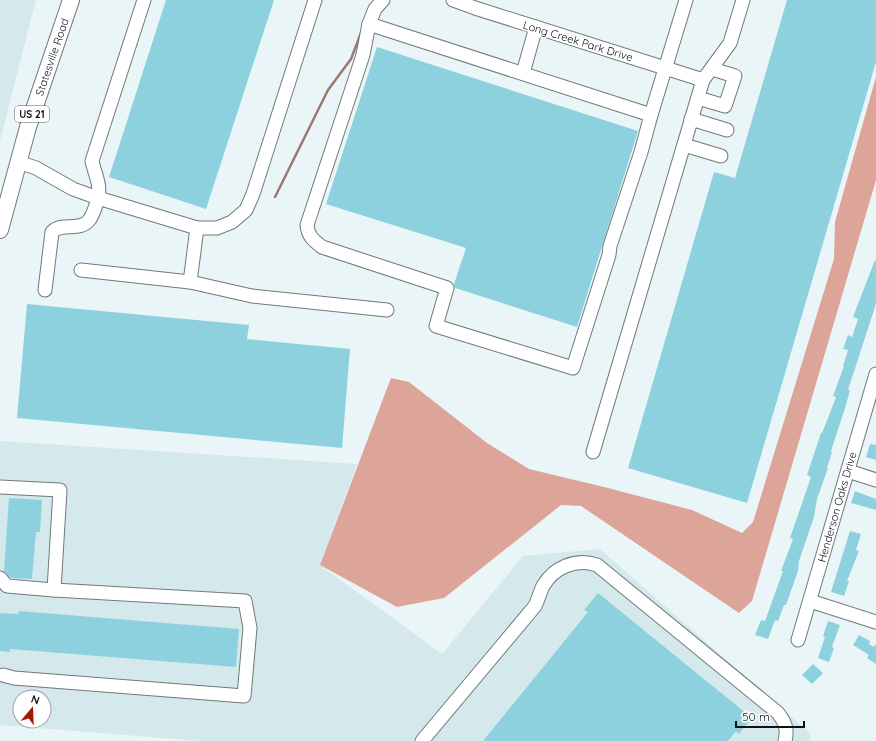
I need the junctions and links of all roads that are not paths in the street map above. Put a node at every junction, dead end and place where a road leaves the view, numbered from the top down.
1 (71, 0) edge
2 (144, 0) edge
3 (315, 0) edge
4 (383, 0) edge
5 (453, 0) edge
6 (686, 0) edge
7 (743, 0) edge
8 (477, 4) edge
9 (369, 24) junction
10 (536, 27) junction
11 (665, 68) junction
12 (712, 69) junction
13 (523, 73) junction
14 (703, 80) junction
15 (698, 98) junction
16 (651, 115) junction
17 (691, 119) junction
18 (727, 130) dead end
19 (684, 145) junction
20 (721, 156) dead end
21 (18, 162) junction
22 (98, 198) junction
23 (197, 228) junction
24 (0, 230) edge
25 (81, 270) dead end
26 (190, 282) junction
27 (45, 290) dead end
28 (387, 310) dead end
29 (876, 374) edge
30 (593, 452) dead end
31 (848, 471) junction
32 (876, 480) edge
33 (0, 487) edge
34 (0, 578) edge
35 (54, 590) junction
36 (810, 601) junction
37 (876, 622) edge
38 (798, 640) dead end
39 (3, 675) dead end
40 (422, 741) edge
41 (785, 741) edge

1 - 21 main road, Statesville Road / US 21
2 - 22 street
3 - 23 street
4 - 9 street
5 - 8 street, Long Creek Park Drive
6 - 11 street
7 - 12 street
8 - 10 street, Long Creek Park Drive
9 - 13 street
9 - 16 street
10 - 11 street, Long Creek Park Drive
10 - 13 street
11 - 14 street, Long Creek Park Drive
11 - 16 street
12 - 14 street
12 - 15 street
13 - 16 street
14 - 15 street
15 - 17 street
17 - 18 street
17 - 19 street
19 - 20 street
19 - 30 street
21 - 22 street
21 - 24 main road, Statesville Road / US 21
22 - 23 street
22 - 27 street
23 - 26 street
25 - 26 street
26 - 28 street
29 - 31 street, Henderson Oaks Drive
31 - 32 street
31 - 36 street, Henderson Oaks Drive
33 - 35 street
34 - 35 street
35 - 39 street
36 - 37 street
36 - 38 street, Henderson Oaks Drive
40 - 41 street

